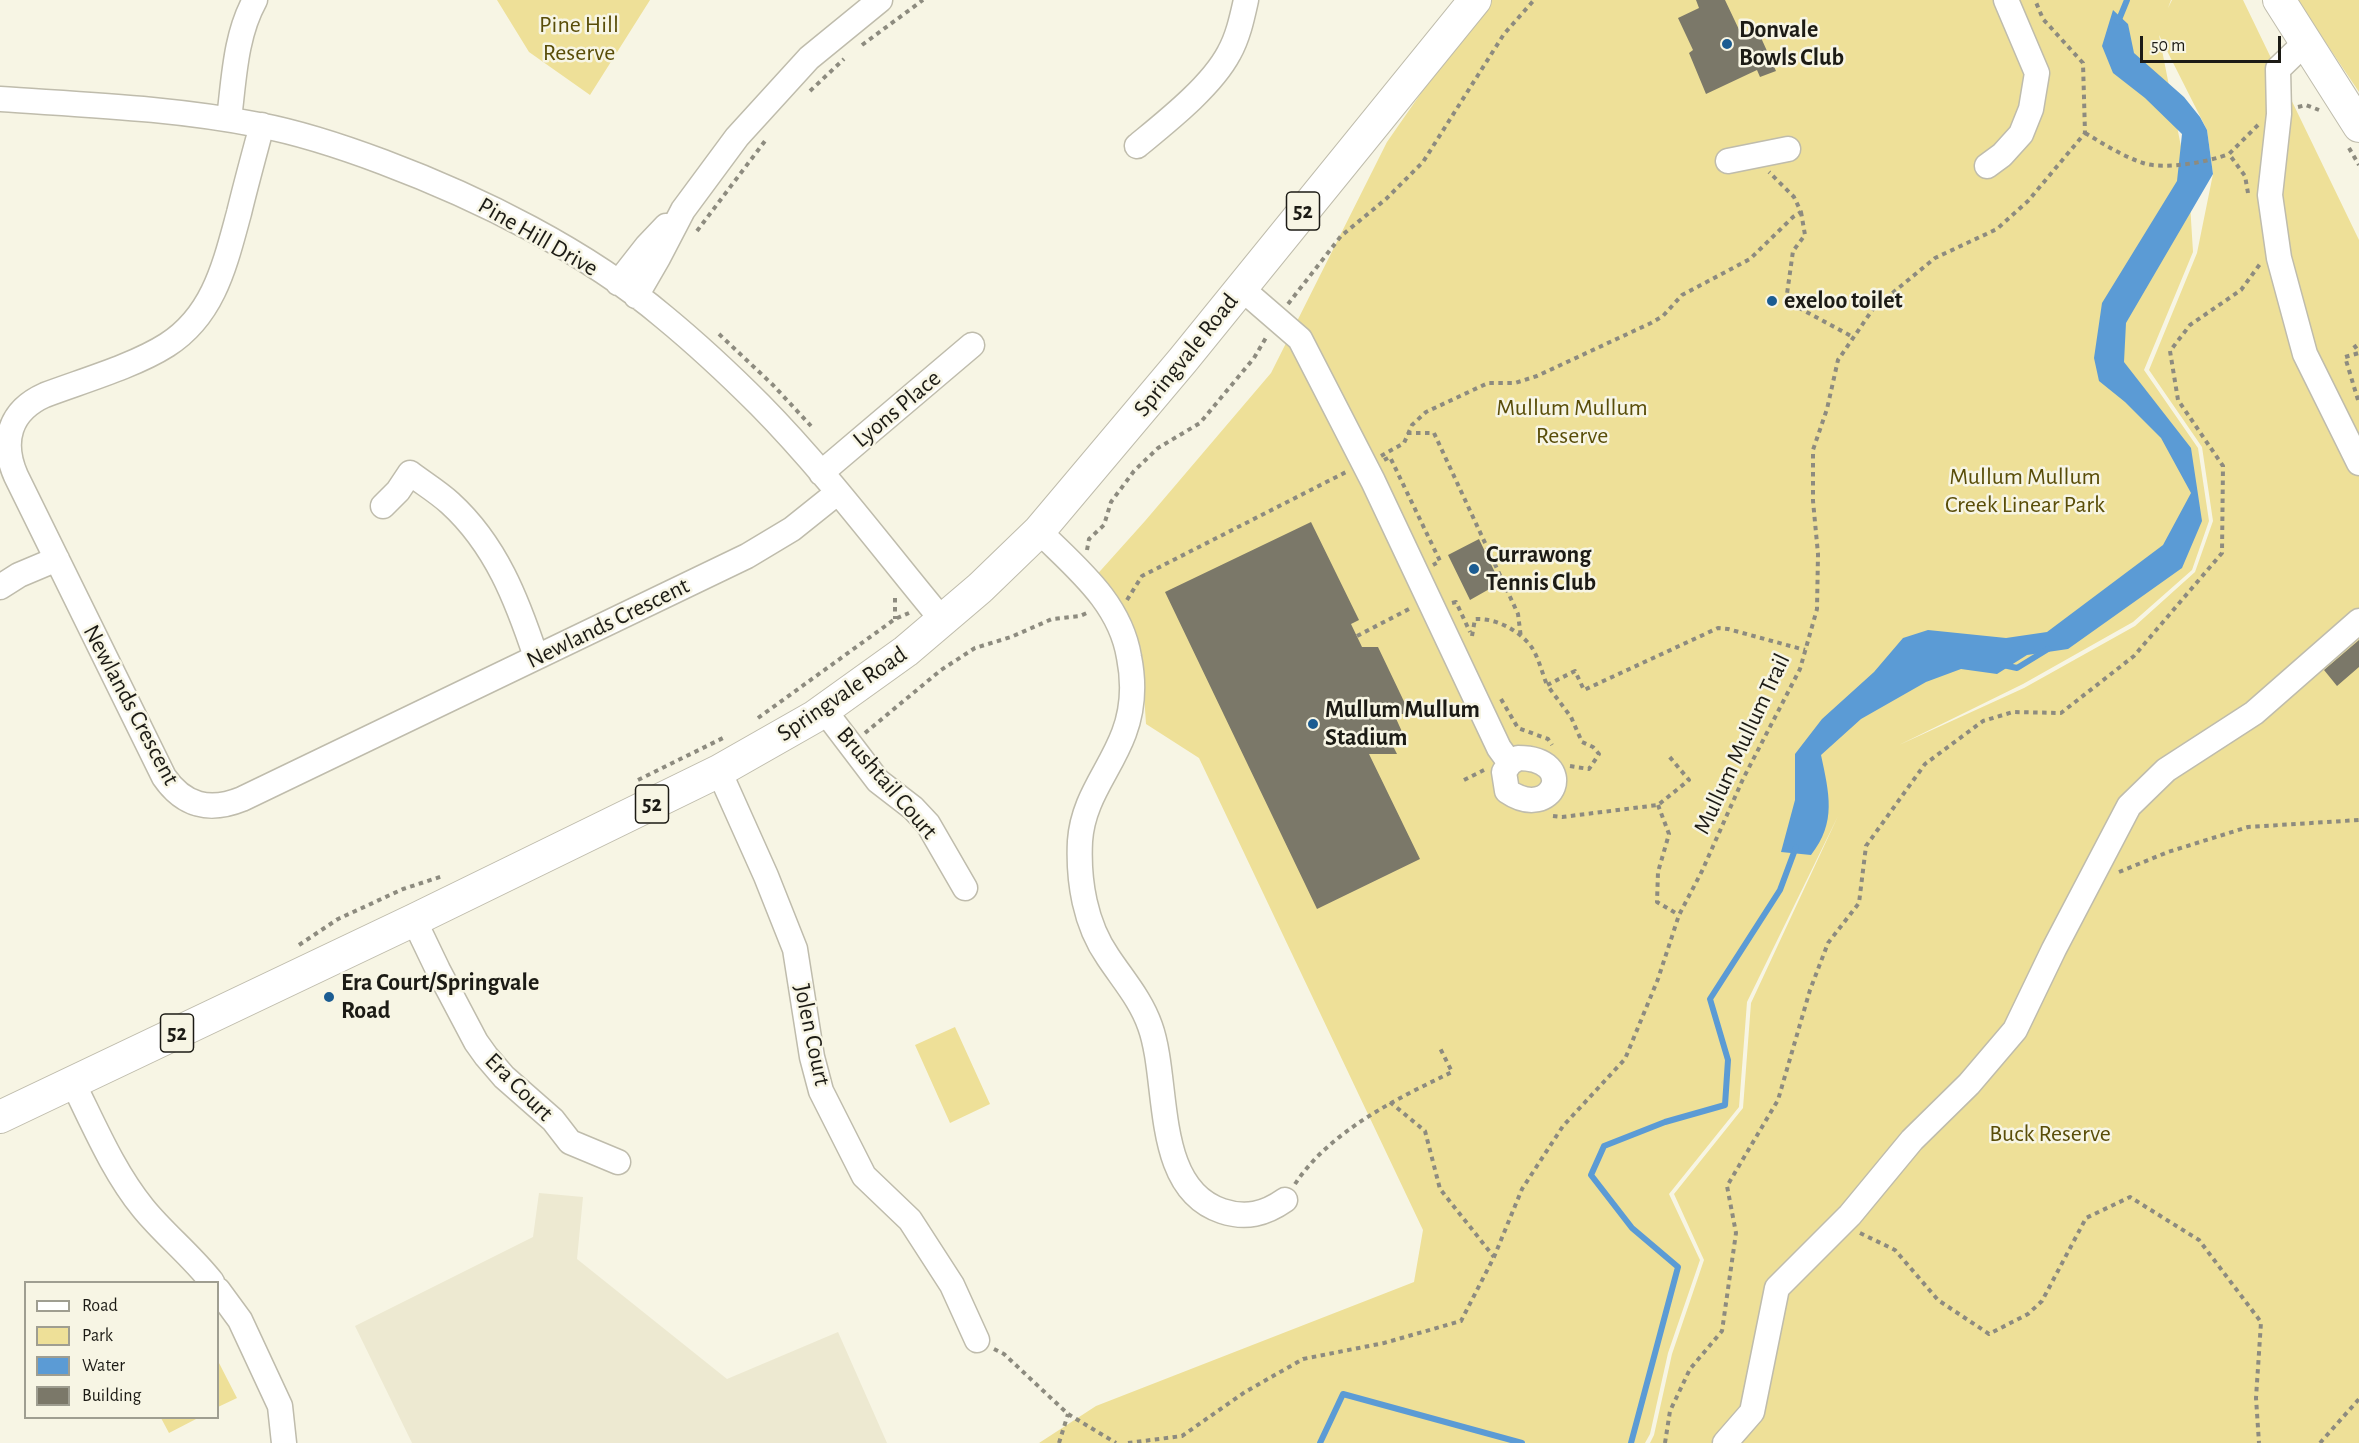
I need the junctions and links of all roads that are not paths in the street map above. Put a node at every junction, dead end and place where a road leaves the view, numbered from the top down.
1 (255, 0) edge
2 (880, 0) edge
3 (1246, 0) edge
4 (1474, 0) edge
5 (2006, 0) edge
6 (2279, 0) edge
7 (2307, 42) junction
8 (0, 99) edge
9 (229, 119) junction
10 (262, 125) junction
11 (2351, 134) edge
12 (1137, 147) dead end
13 (1788, 149) dead end
14 (1728, 161) dead end
15 (1988, 166) dead end
16 (1240, 288) junction
17 (627, 290) junction
18 (972, 345) dead end
19 (2359, 463) edge
20 (820, 473) junction
21 (837, 493) junction
22 (383, 506) dead end
23 (1039, 531) junction
24 (57, 559) junction
25 (0, 587) edge
26 (936, 613) junction
27 (2359, 621) edge
28 (536, 657) junction
29 (825, 710) junction
30 (1510, 763) dead end
31 (718, 771) junction
32 (965, 888) dead end
33 (414, 920) junction
34 (73, 1083) junction
35 (0, 1117) edge
36 (618, 1162) dead end
37 (1285, 1200) road end
38 (211, 1281) edge
39 (219, 1291) edge
40 (977, 1340) road end
41 (284, 1443) edge
42 (1725, 1443) edge

1 - 9 street
2 - 17 street
3 - 12 street
4 - 16 main road, Springvale Road / 52
5 - 15 street
6 - 7 main road
7 - 11 main road
7 - 19 street
8 - 9 street, Pine Hill Drive
9 - 10 street, Pine Hill Drive
10 - 17 street, Pine Hill Drive
10 - 24 street, Newlands Crescent
13 - 14 street
16 - 23 main road, Springvale Road / 52
16 - 30 street
17 - 20 street, Pine Hill Drive
18 - 20 street, Lyons Place
20 - 21 street, Pine Hill Drive
21 - 26 street, Pine Hill Drive
21 - 28 street, Newlands Crescent
22 - 28 street
23 - 26 main road, Springvale Road / 52
23 - 37 street
24 - 25 street
24 - 28 street, Newlands Crescent
26 - 29 main road, Springvale Road / 52
27 - 42 street
29 - 31 main road, Springvale Road / 52
29 - 32 street, Brushtail Court
31 - 33 main road, Springvale Road / 52
31 - 40 street, Jolen Court
33 - 34 main road, Springvale Road / 52
33 - 36 street, Era Court
34 - 35 main road, Springvale Road / 52
34 - 38 street
39 - 41 street

